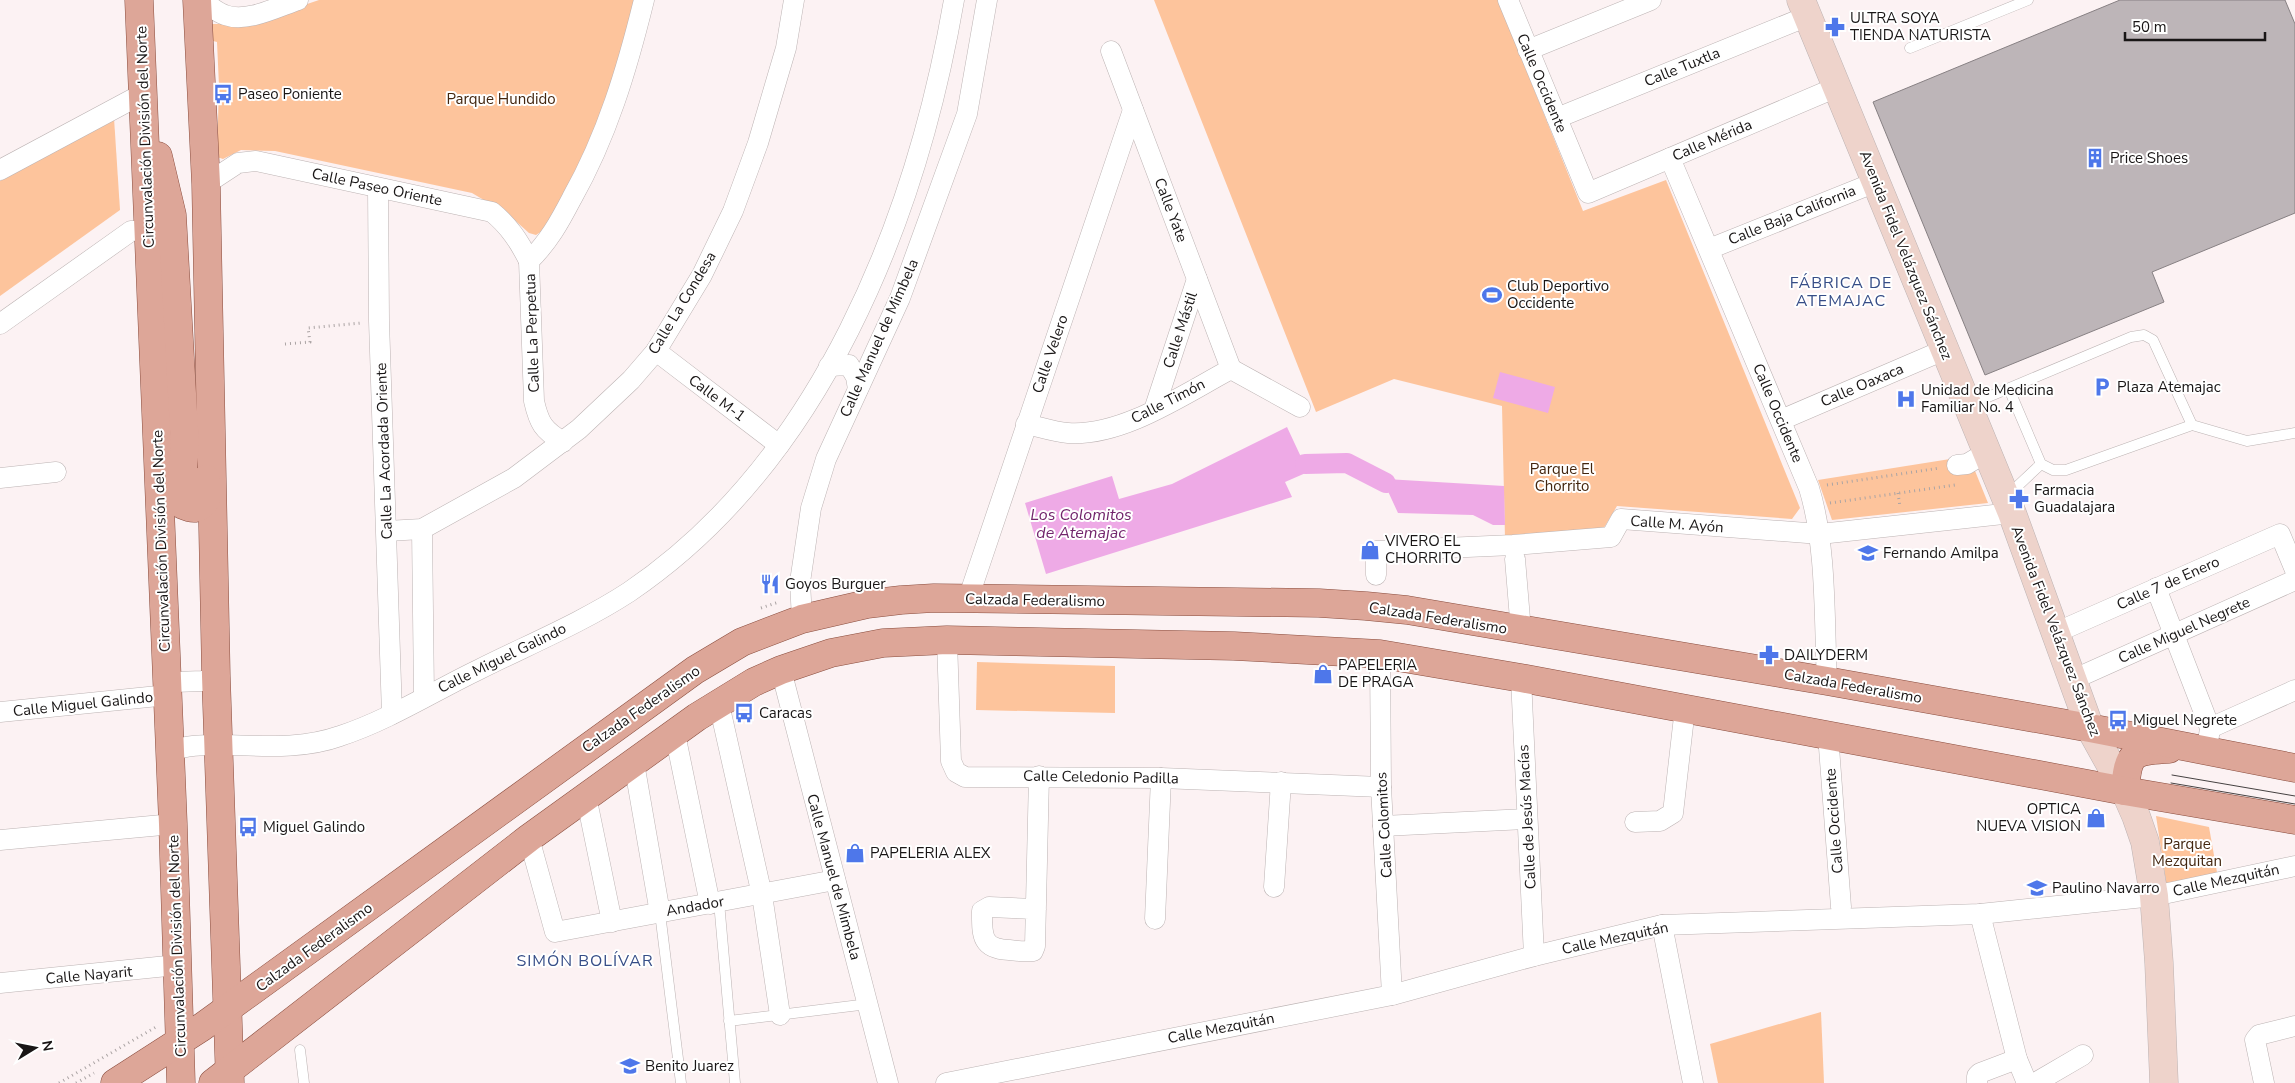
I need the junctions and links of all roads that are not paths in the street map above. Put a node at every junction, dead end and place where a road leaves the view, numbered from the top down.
1 (139, 0) edge
2 (197, 0) edge
3 (201, 0) edge
4 (298, 0) edge
5 (644, 0) edge
6 (794, 0) edge
7 (954, 0) edge
8 (987, 0) edge
9 (1508, 0) edge
10 (1652, 0) edge
11 (2028, 0) edge
12 (1804, 8) edge
13 (1910, 48) dead end
14 (1528, 50) junction
15 (1111, 51) dead end
16 (1837, 87) junction
17 (142, 94) junction
18 (1133, 110) junction
19 (1557, 118) junction
20 (1670, 158) junction
21 (0, 170) edge
22 (1876, 182) junction
23 (206, 184) junction
24 (378, 188) junction
25 (1588, 193) joint
26 (149, 230) junction
27 (1708, 249) junction
28 (530, 262) junction
29 (1197, 279) junction
30 (0, 324) edge
31 (845, 337) junction
32 (1944, 350) junction
33 (656, 351) junction
34 (874, 353) junction
35 (829, 366) junction
36 (1231, 368) junction
37 (858, 389) junction
38 (2009, 389) junction
39 (1968, 406) junction
40 (1300, 407) dead end
41 (1154, 410) junction
42 (1780, 420) junction
43 (1026, 424) junction
44 (2192, 425) junction
45 (2295, 433) edge
46 (563, 442) junction
47 (779, 445) junction
48 (1987, 452) junction
49 (213, 458) junction
50 (2041, 464) junction
51 (56, 472) dead end
52 (1959, 475) road end
53 (0, 478) edge
54 (2009, 505) junction
55 (422, 529) junction
56 (387, 531) junction
57 (1820, 534) junction
58 (1515, 559) dead end
59 (2295, 570) edge
60 (1376, 574) dead end
61 (2295, 580) edge
62 (2156, 588) junction
63 (968, 599) junction
64 (800, 608) junction
65 (1521, 631) junction
66 (2055, 633) junction
67 (2174, 635) junction
68 (947, 640) junction
69 (1380, 654) junction
70 (781, 670) junction
71 (216, 676) junction
72 (1521, 678) junction
73 (2072, 680) junction
74 (1827, 681) junction
75 (2295, 690) edge
76 (168, 696) junction
77 (424, 696) junction
78 (719, 704) junction
79 (1685, 708) junction
80 (0, 712) edge
81 (392, 714) junction
82 (2090, 728) junction
83 (675, 734) junction
84 (1828, 734) junction
85 (2202, 742) junction
86 (218, 746) junction
87 (169, 752) junction
88 (634, 763) junction
89 (2295, 768) edge
90 (1039, 776) junction
91 (1161, 778) junction
92 (1281, 782) junction
93 (1381, 788) junction
94 (2125, 791) junction
95 (586, 796) junction
96 (1526, 819) junction
97 (2295, 820) edge
98 (1636, 822) dead end
99 (173, 824) junction
100 (1384, 826) junction
101 (530, 838) junction
102 (0, 840) edge
103 (2295, 866) edge
104 (835, 880) junction
105 (1274, 887) dead end
106 (762, 895) junction
107 (2154, 896) junction
108 (714, 903) junction
109 (1841, 907) dead end
110 (1036, 909) dead end
111 (660, 913) junction
112 (1980, 914) junction
113 (1155, 919) dead end
114 (612, 922) junction
115 (1662, 926) junction
116 (1534, 956) junction
117 (177, 965) junction
118 (0, 983) edge
119 (1392, 995) junction
120 (868, 1004) junction
121 (227, 1010) junction
122 (780, 1015) junction
123 (729, 1021) junction
124 (2295, 1026) edge
125 (202, 1027) junction
126 (171, 1033) junction
127 (300, 1050) dead end
128 (2083, 1055) dead end
129 (2017, 1059) junction
130 (125, 1077) edge
131 (224, 1079) edge
132 (181, 1083) edge
133 (304, 1083) edge
134 (681, 1083) edge
135 (734, 1083) edge
136 (888, 1083) edge
137 (946, 1083) edge
138 (1694, 1083) edge
139 (1977, 1083) edge
140 (2027, 1083) edge
141 (2035, 1083) edge
142 (2164, 1083) edge
143 (2264, 1083) edge

1 - 17 main road, Circunvalación División del Norte
2 - 23 main road
3 - 4 street
5 - 28 street, Calle La Perpetua
6 - 33 street, Calle La Condesa
7 - 31 street, Calle Manuel de Mimbela
8 - 34 street, Calle Manuel de Mimbela
9 - 14 street, Calle Occidente
10 - 14 street
11 - 13 lane
12 - 16 main road, Avenida Fidel Velázquez Sánchez
12 - 19 street, Calle Tuxtla
14 - 19 street, Calle Occidente
15 - 18 street, Calle Yate
16 - 20 street, Calle Mérida
16 - 22 main road, Avenida Fidel Velázquez Sánchez
17 - 21 street
17 - 26 main road, Circunvalación División del Norte
17 - 49 main road
18 - 29 street, Calle Yate
18 - 43 street, Calle Velero
19 - 25 street, Calle Occidente
20 - 25 street, Calle Mérida
20 - 27 street, Calle Occidente
22 - 27 street, Calle Baja California
22 - 32 main road, Avenida Fidel Velázquez Sánchez
23 - 24 street, Calle Paseo Oriente
23 - 49 main road
24 - 28 street, Calle Paseo Oriente
24 - 56 street, Calle La Acordada Oriente
26 - 30 street
26 - 76 main road, Circunvalación División del Norte
27 - 42 street, Calle Occidente
28 - 46 street, Calle La Perpetua
29 - 36 street, Calle Yate
29 - 41 street, Calle Mástil
31 - 34 street
31 - 35 street, Calle Manuel de Mimbela
32 - 39 main road, Avenida Fidel Velázquez Sánchez
32 - 42 street, Calle Oaxaca
33 - 46 street, Calle La Condesa
33 - 47 street, Calle M-1
34 - 37 street, Calle Manuel de Mimbela
35 - 37 street
35 - 47 street, Calle Manuel de Mimbela
36 - 40 street
36 - 41 street, Calle Timón
37 - 64 street, Calle Manuel de Mimbela
38 - 39 lane
38 - 44 lane
38 - 50 lane
39 - 48 main road, Avenida Fidel Velázquez Sánchez
41 - 43 street, Calle Timón
42 - 57 street, Calle Occidente
43 - 63 street, Calle Velero
44 - 45 lane
44 - 50 lane
46 - 55 street, Calle La Condesa
47 - 77 street, Calle Miguel Galindo
48 - 52 street
48 - 54 main road, Avenida Fidel Velázquez Sánchez
49 - 71 main road
50 - 54 lane
51 - 53 street
54 - 57 street, Calle M. Ayón
54 - 66 main road, Avenida Fidel Velázquez Sánchez
55 - 56 street, Calle La Condesa
55 - 77 street
56 - 81 street, Calle La Acordada Oriente
57 - 60 street, Calle M. Ayón
57 - 74 street, Calle Occidente
58 - 65 street
59 - 62 street, Calle 7 de Enero
61 - 67 street, Calle Miguel Negrete
62 - 66 street, Calle 7 de Enero
62 - 67 street
63 - 64 main road, Calzada Federalismo
63 - 65 main road, Calzada Federalismo
64 - 121 main road, Calzada Federalismo
65 - 74 main road, Calzada Federalismo
66 - 73 main road, Avenida Fidel Velázquez Sánchez
67 - 73 street, Calle Miguel Negrete
67 - 85 street
68 - 69 main road
68 - 70 main road
68 - 90 street, Calle Celedonio Padilla
69 - 72 main road
69 - 93 street, Calle Colomitos
70 - 78 main road
70 - 104 street, Calle Manuel de Mimbela
71 - 76 street, Calle Miguel Galindo
71 - 86 main road
72 - 79 main road
72 - 96 street, Calle de Jesús Macías
73 - 82 main road, Avenida Fidel Velázquez Sánchez
74 - 82 main road, Calzada Federalismo
75 - 85 street
76 - 80 street, Calle Miguel Galindo
76 - 87 main road, Circunvalación División del Norte
77 - 81 street, Calle Miguel Galindo
78 - 83 main road
78 - 106 street
79 - 84 main road
79 - 98 street
81 - 86 street, Calle Miguel Galindo
82 - 85 main road, Calzada Federalismo
82 - 94 main road, Avenida Fidel Velázquez Sánchez
83 - 88 main road
83 - 108 street
84 - 94 main road
84 - 109 street, Calle Occidente
85 - 89 main road
85 - 94 main road
86 - 87 street, Calle Miguel Galindo
86 - 121 main road
87 - 99 main road, Circunvalación División del Norte
88 - 95 main road
88 - 111 street
90 - 91 street, Calle Celedonio Padilla
90 - 110 street
91 - 92 street, Calle Celedonio Padilla
91 - 113 street
92 - 93 street, Calle Celedonio Padilla
92 - 105 street
93 - 100 street, Calle Colomitos
94 - 97 main road
94 - 107 main road, Avenida Fidel Velázquez Sánchez
95 - 101 main road
95 - 114 street
96 - 100 street
96 - 116 street, Calle de Jesús Macías
99 - 102 street
99 - 117 main road, Circunvalación División del Norte
99 - 125 main road
100 - 119 street, Calle Colomitos
101 - 114 street, Andador
101 - 131 main road
103 - 107 street, Calle Mezquitán
104 - 106 street, Andador
104 - 120 street, Calle Manuel de Mimbela
106 - 108 street, Andador
106 - 122 street
107 - 112 street, Calle Mezquitán
107 - 142 main road, Avenida Fidel Velázquez Sánchez
108 - 111 street, Andador
108 - 123 lane
111 - 114 street, Andador
111 - 134 lane
112 - 115 street, Calle Mezquitán
112 - 129 street
115 - 116 street, Calle Mezquitán
115 - 138 street
116 - 119 street, Calle Mezquitán
117 - 118 street, Calle Nayarit
117 - 126 main road, Circunvalación División del Norte
119 - 137 street, Calle Mezquitán
120 - 122 lane
120 - 136 street, Calle Manuel de Mimbela
121 - 125 main road, Calzada Federalismo
121 - 131 main road
122 - 123 lane
123 - 135 lane
124 - 143 street
125 - 126 main road, Calzada Federalismo
125 - 131 main road
126 - 130 main road, Calzada Federalismo
126 - 132 main road, Circunvalación División del Norte
127 - 133 lane
128 - 141 street
129 - 139 street
129 - 140 street
130 - 132 main road

